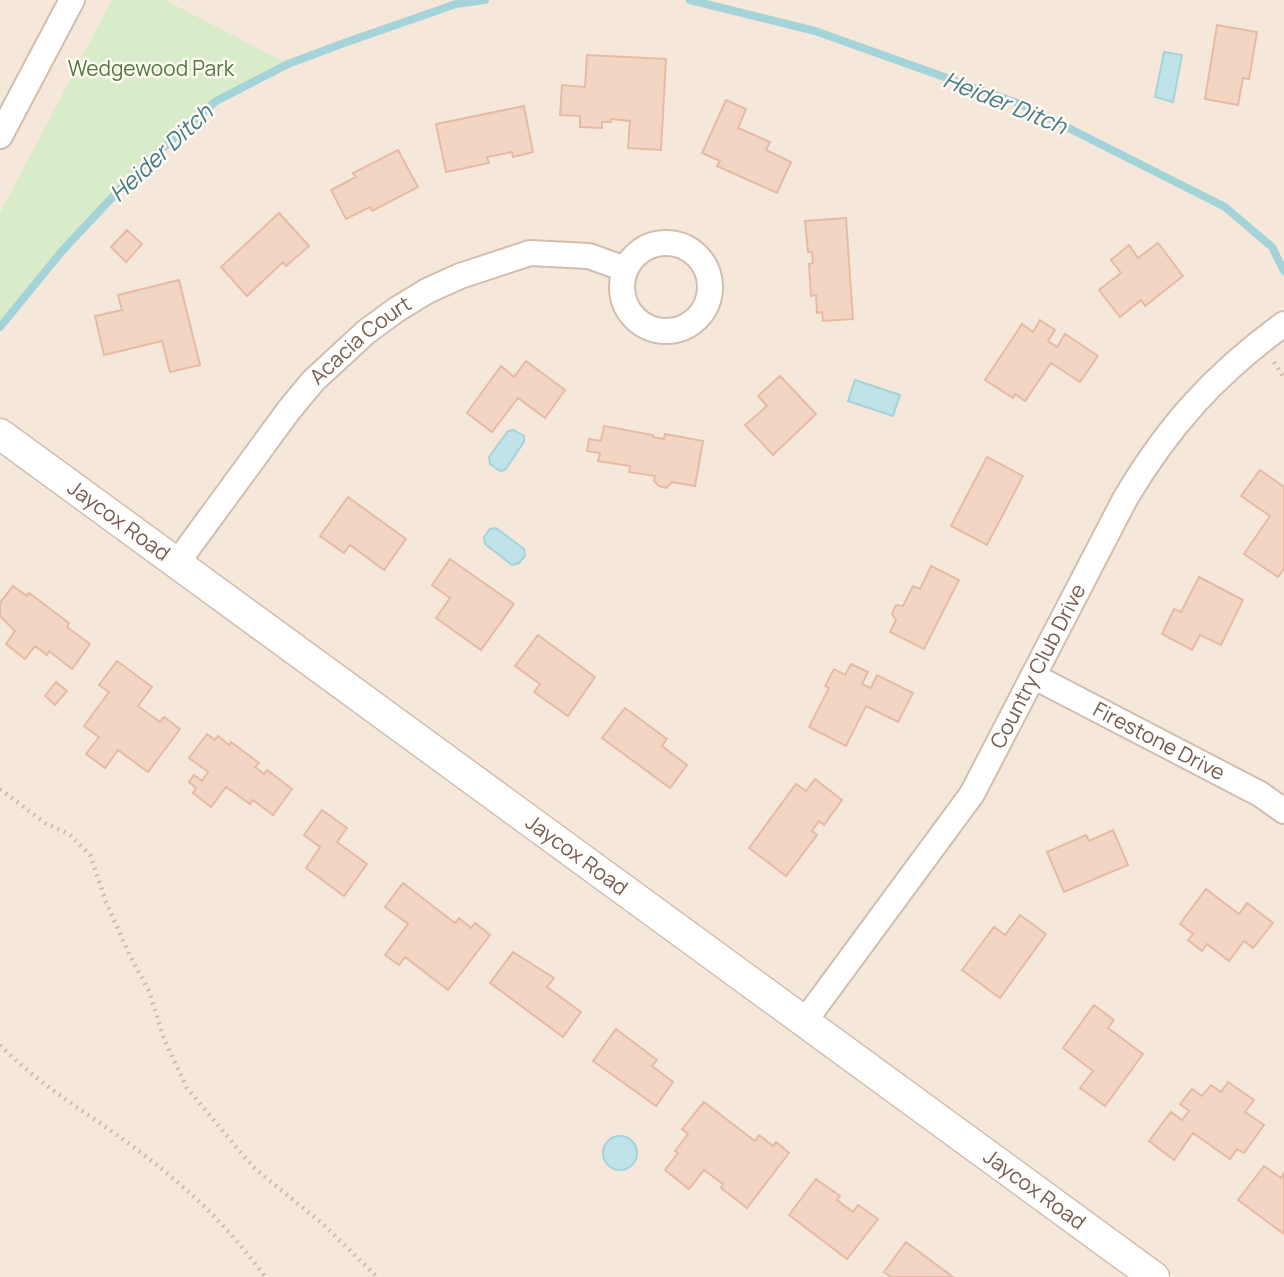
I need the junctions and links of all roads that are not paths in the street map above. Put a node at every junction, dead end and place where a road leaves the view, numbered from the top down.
1 (72, 0) edge
2 (0, 136) edge
3 (625, 269) dead end
4 (1284, 324) edge
5 (0, 434) edge
6 (177, 563) junction
7 (1033, 676) junction
8 (1284, 811) edge
9 (804, 1022) junction
10 (1154, 1277) edge

1 - 2 street
3 - 6 street, Acacia Court
4 - 7 street, Country Club Drive
5 - 6 street, Jaycox Road
6 - 9 street, Jaycox Road
7 - 8 street, Firestone Drive
7 - 9 street, Country Club Drive
9 - 10 street, Jaycox Road

